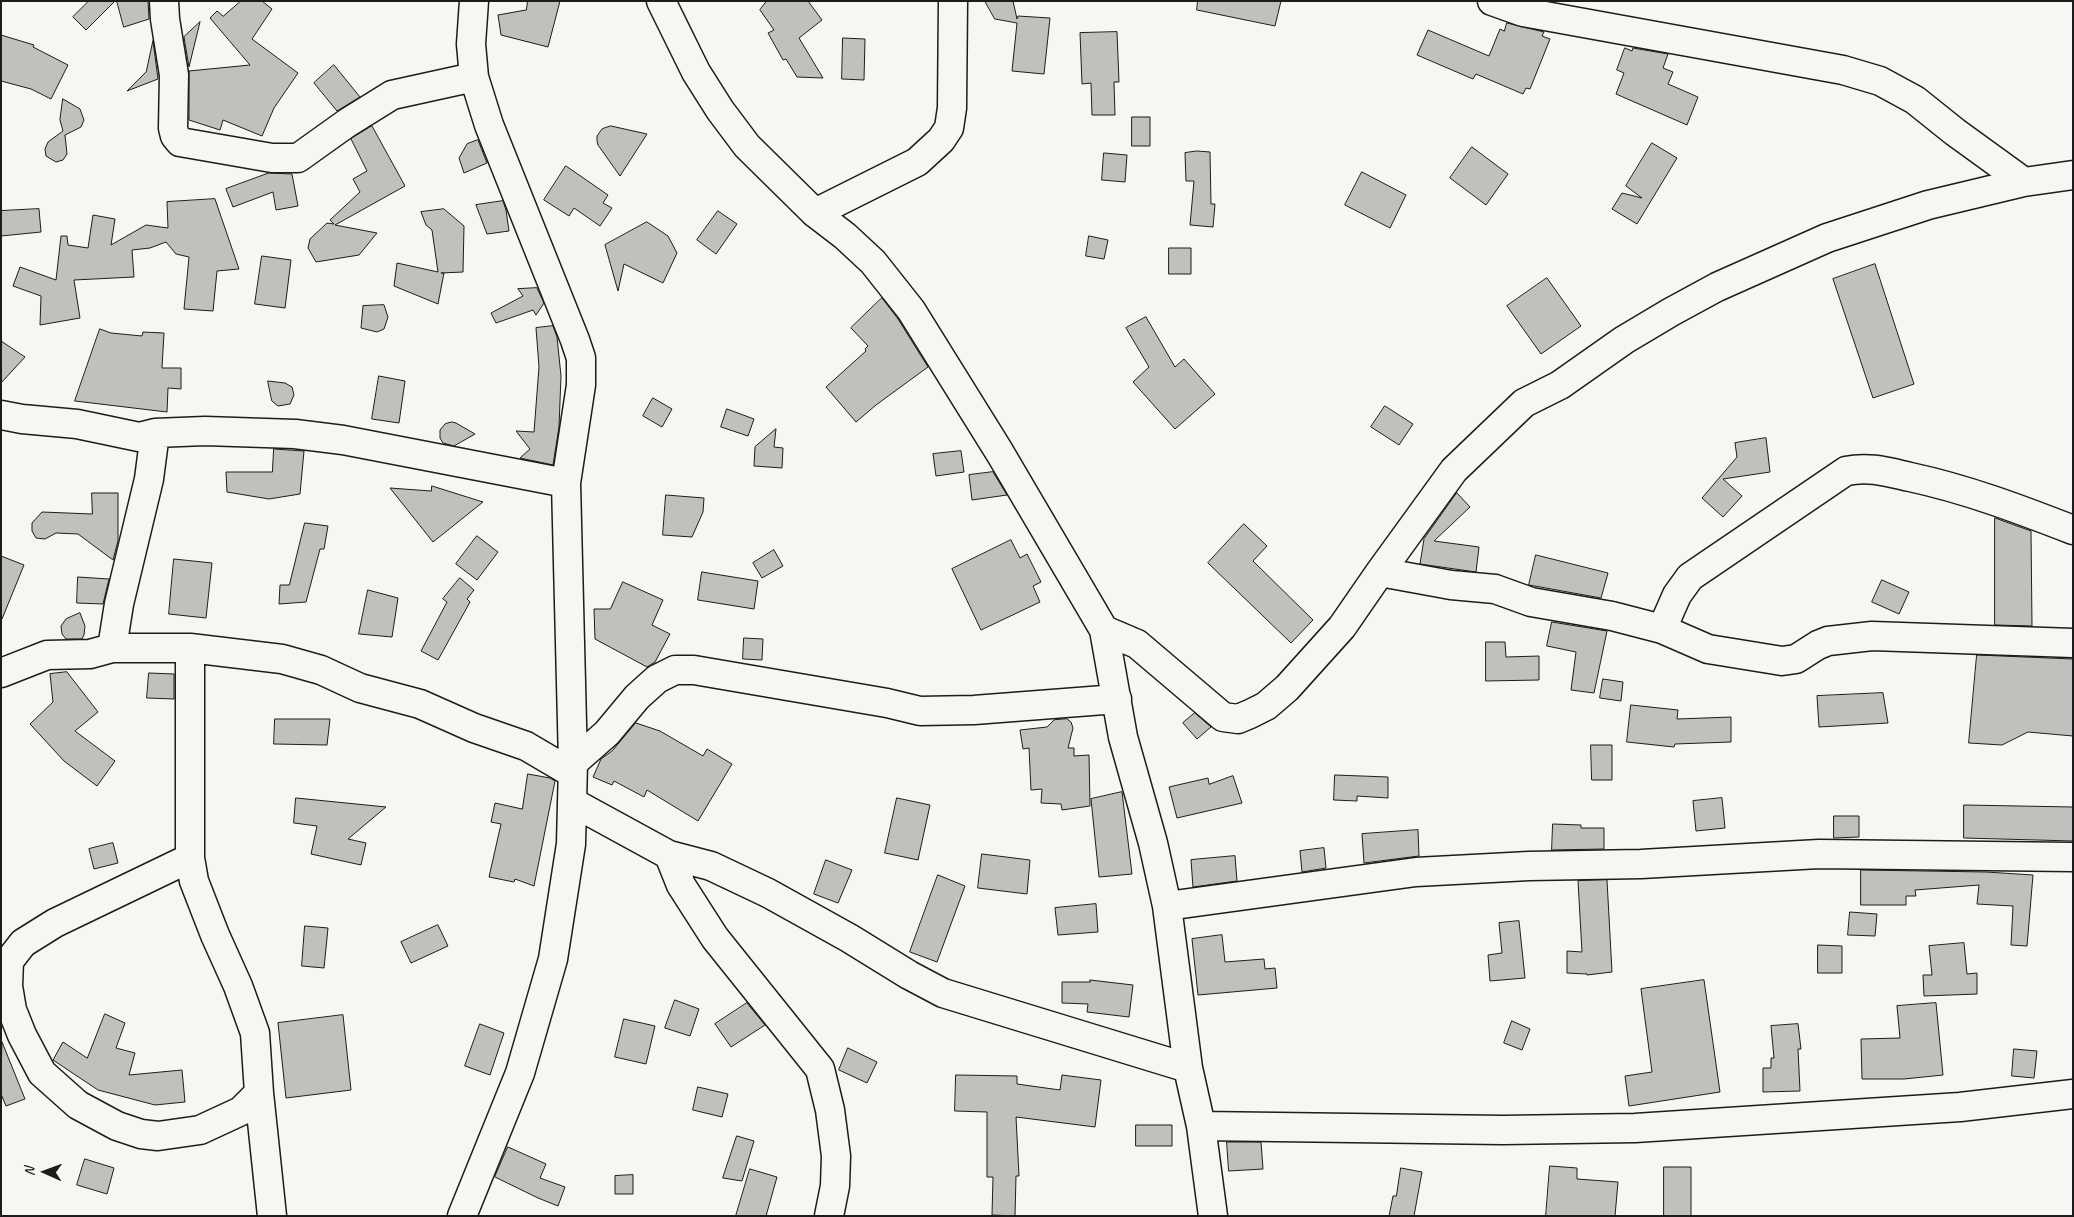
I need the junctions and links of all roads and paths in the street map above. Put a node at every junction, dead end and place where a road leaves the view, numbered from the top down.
1 (164, 1) edge
2 (474, 1) edge
3 (661, 1) edge
4 (953, 1) edge
5 (1492, 1) edge
6 (474, 77) junction
7 (2073, 176) edge
8 (2024, 182) junction
9 (815, 213) junction
10 (1, 415) edge
11 (155, 434) junction
12 (566, 483) junction
13 (2073, 530) edge
14 (1380, 572) junction
15 (1662, 628) junction
16 (1104, 630) junction
17 (2073, 643) edge
18 (112, 648) junction
19 (190, 648) junction
20 (1, 673) edge
21 (1117, 699) junction
22 (572, 768) junction
23 (572, 802) junction
24 (669, 855) junction
25 (2073, 857) edge
26 (190, 858) junction
27 (1167, 906) junction
28 (1188, 1068) junction
29 (259, 1094) junction
30 (2073, 1094) edge
31 (1201, 1126) junction
32 (272, 1216) edge
33 (462, 1216) edge
34 (829, 1216) edge
35 (1213, 1216) edge

1 - 6 street
2 - 6 street
3 - 9 street
4 - 9 street
5 - 8 street
6 - 12 street
7 - 8 street
8 - 14 street
9 - 16 street
10 - 11 street
11 - 12 street
11 - 18 street
12 - 22 street
13 - 15 street
14 - 15 street
14 - 16 street
15 - 17 street
16 - 21 street
18 - 19 street
18 - 20 street
19 - 22 street
19 - 26 street
21 - 22 street
21 - 27 street
22 - 23 street
23 - 24 street
23 - 33 street
24 - 28 street
24 - 34 street
25 - 27 street
26 - 29 street
26 - 29 street
27 - 28 street
28 - 31 street
29 - 32 street
30 - 31 street
31 - 35 street

